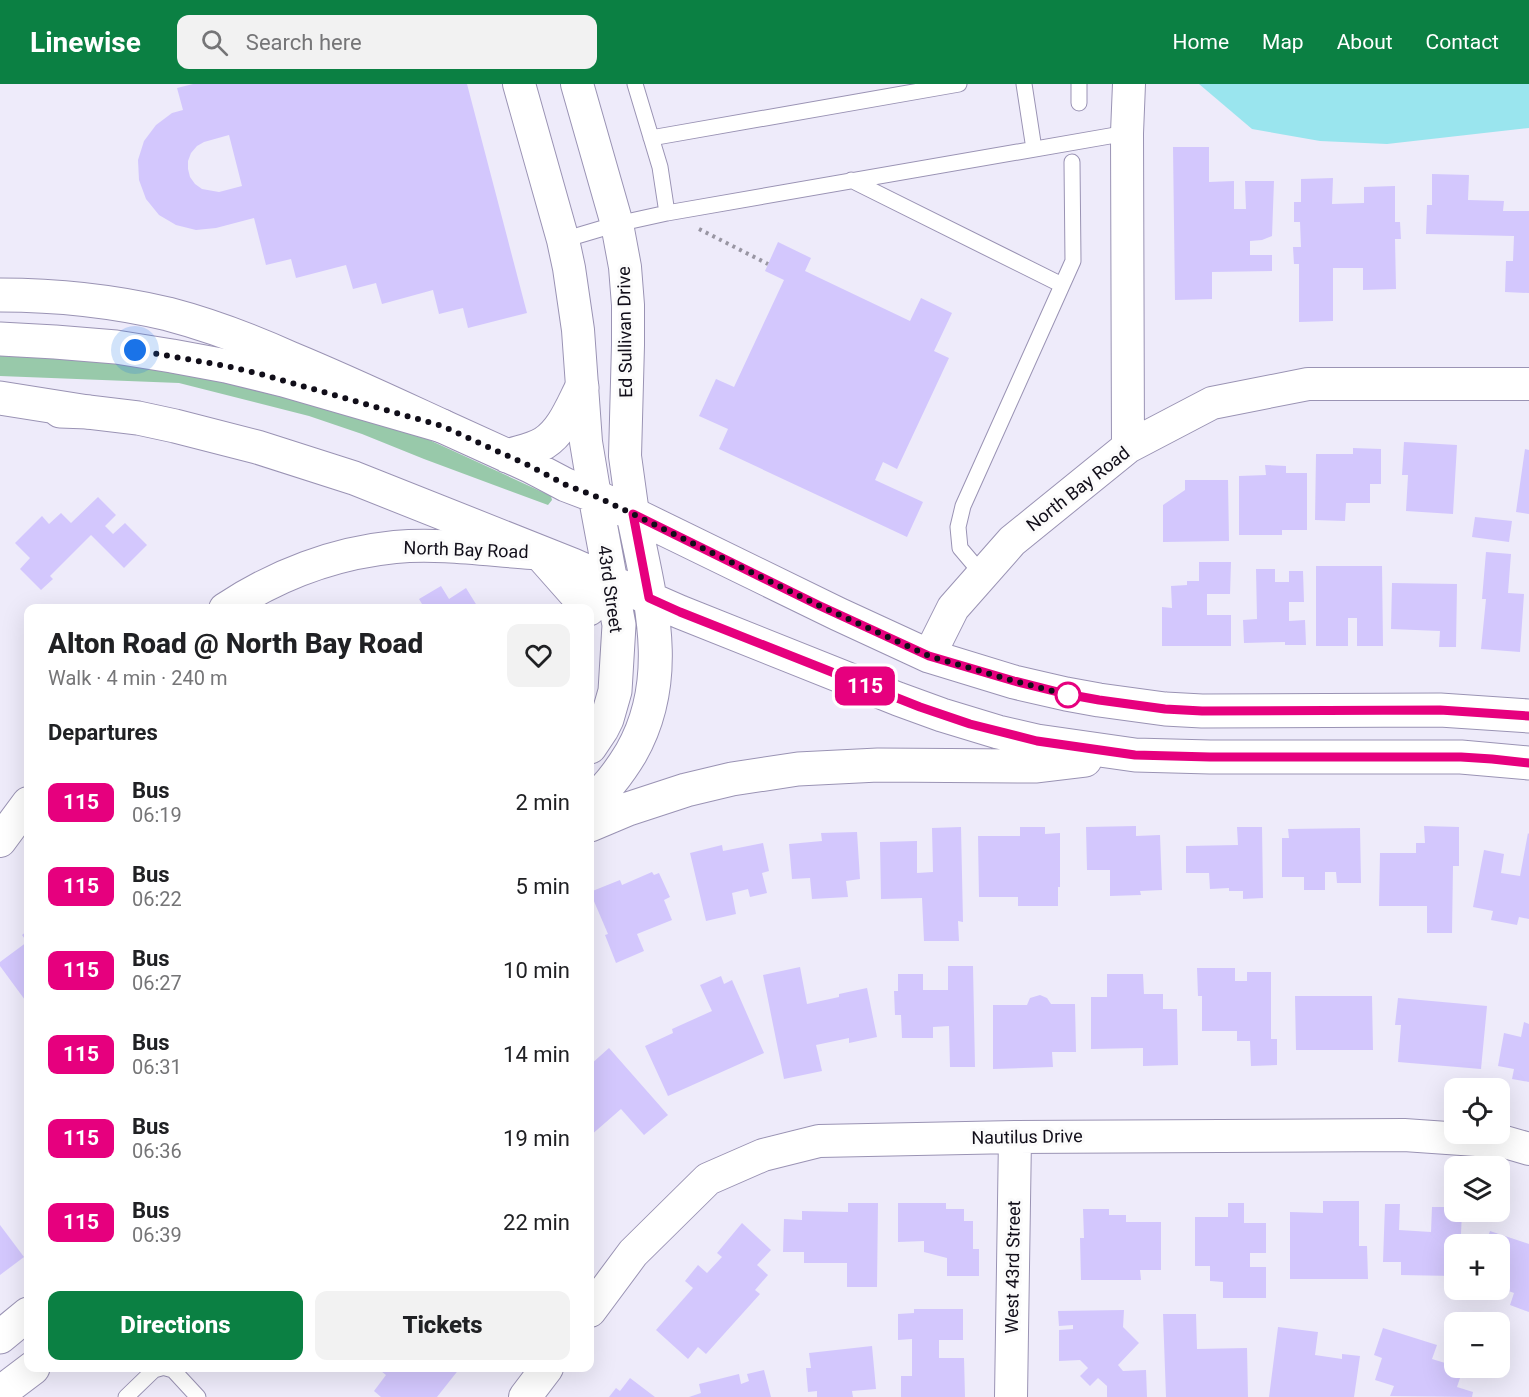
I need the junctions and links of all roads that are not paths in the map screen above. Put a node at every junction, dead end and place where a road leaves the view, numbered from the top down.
1 (519, 84) edge
2 (577, 84) edge
3 (635, 84) edge
4 (959, 84) edge
5 (1024, 84) edge
6 (1079, 84) edge
7 (1129, 84) edge
8 (1079, 103) dead end
9 (1127, 133) junction
10 (651, 138) junction
11 (1034, 149) junction
12 (1072, 162) dead end
13 (851, 180) junction
14 (667, 213) junction
15 (617, 224) junction
16 (563, 240) junction
17 (1062, 285) junction
18 (0, 295) edge
19 (0, 339) edge
20 (1529, 384) edge
21 (582, 387) junction
22 (0, 398) edge
23 (0, 411) edge
24 (88, 412) junction
25 (442, 426) junction
26 (1128, 447) junction
27 (507, 456) junction
28 (595, 496) junction
29 (633, 514) junction
30 (540, 553) junction
31 (982, 574) junction
32 (611, 581) junction
33 (649, 598) junction
34 (233, 604) edge
35 (585, 604) edge
36 (594, 618) edge
37 (929, 656) junction
38 (616, 676) junction
39 (1529, 716) edge
40 (594, 741) edge
41 (1135, 755) junction
42 (1529, 763) edge
43 (594, 799) edge
44 (24, 809) edge
45 (594, 823) edge
46 (0, 842) edge
47 (1014, 1137) junction
48 (1529, 1149) edge
49 (594, 1306) edge
50 (24, 1317) edge
51 (0, 1337) edge
52 (28, 1372) edge
53 (152, 1372) edge
54 (174, 1372) edge
55 (544, 1372) edge
56 (0, 1393) edge
57 (126, 1397) edge
58 (198, 1397) edge
59 (525, 1397) edge
60 (1011, 1397) edge

1 - 16 street
2 - 15 street, Ed Sullivan Drive
3 - 10 lane
4 - 10 lane
5 - 11 lane
6 - 8 lane
7 - 9 street
9 - 11 lane
9 - 26 street
10 - 14 lane
11 - 13 lane
12 - 17 lane
13 - 14 lane
13 - 17 lane
14 - 15 lane
15 - 16 lane
15 - 29 street, Ed Sullivan Drive
16 - 21 street
17 - 31 lane
18 - 25 main road
19 - 25 main road
20 - 26 street, North Bay Road
21 - 27 main road
21 - 28 street
22 - 24 main road
23 - 24 main road
24 - 30 main road
25 - 27 main road
26 - 31 street, North Bay Road
27 - 28 main road
28 - 29 main road
28 - 32 main road, 43rd Street
29 - 33 main road, 43rd Street
29 - 37 main road
30 - 32 main road
30 - 34 street, North Bay Road
30 - 35 main road
31 - 37 street, North Bay Road
32 - 33 main road
32 - 38 main road, 43rd Street
33 - 41 main road
33 - 43 main road, 43rd Street
36 - 38 main road
37 - 39 main road
38 - 40 main road, 43rd Street
41 - 42 main road
41 - 45 main road
44 - 46 street
47 - 48 street, Nautilus Drive
47 - 49 street, Nautilus Drive
47 - 60 street, West 43rd Street
50 - 51 main road
52 - 56 main road
53 - 57 lane
54 - 58 lane
55 - 59 street

